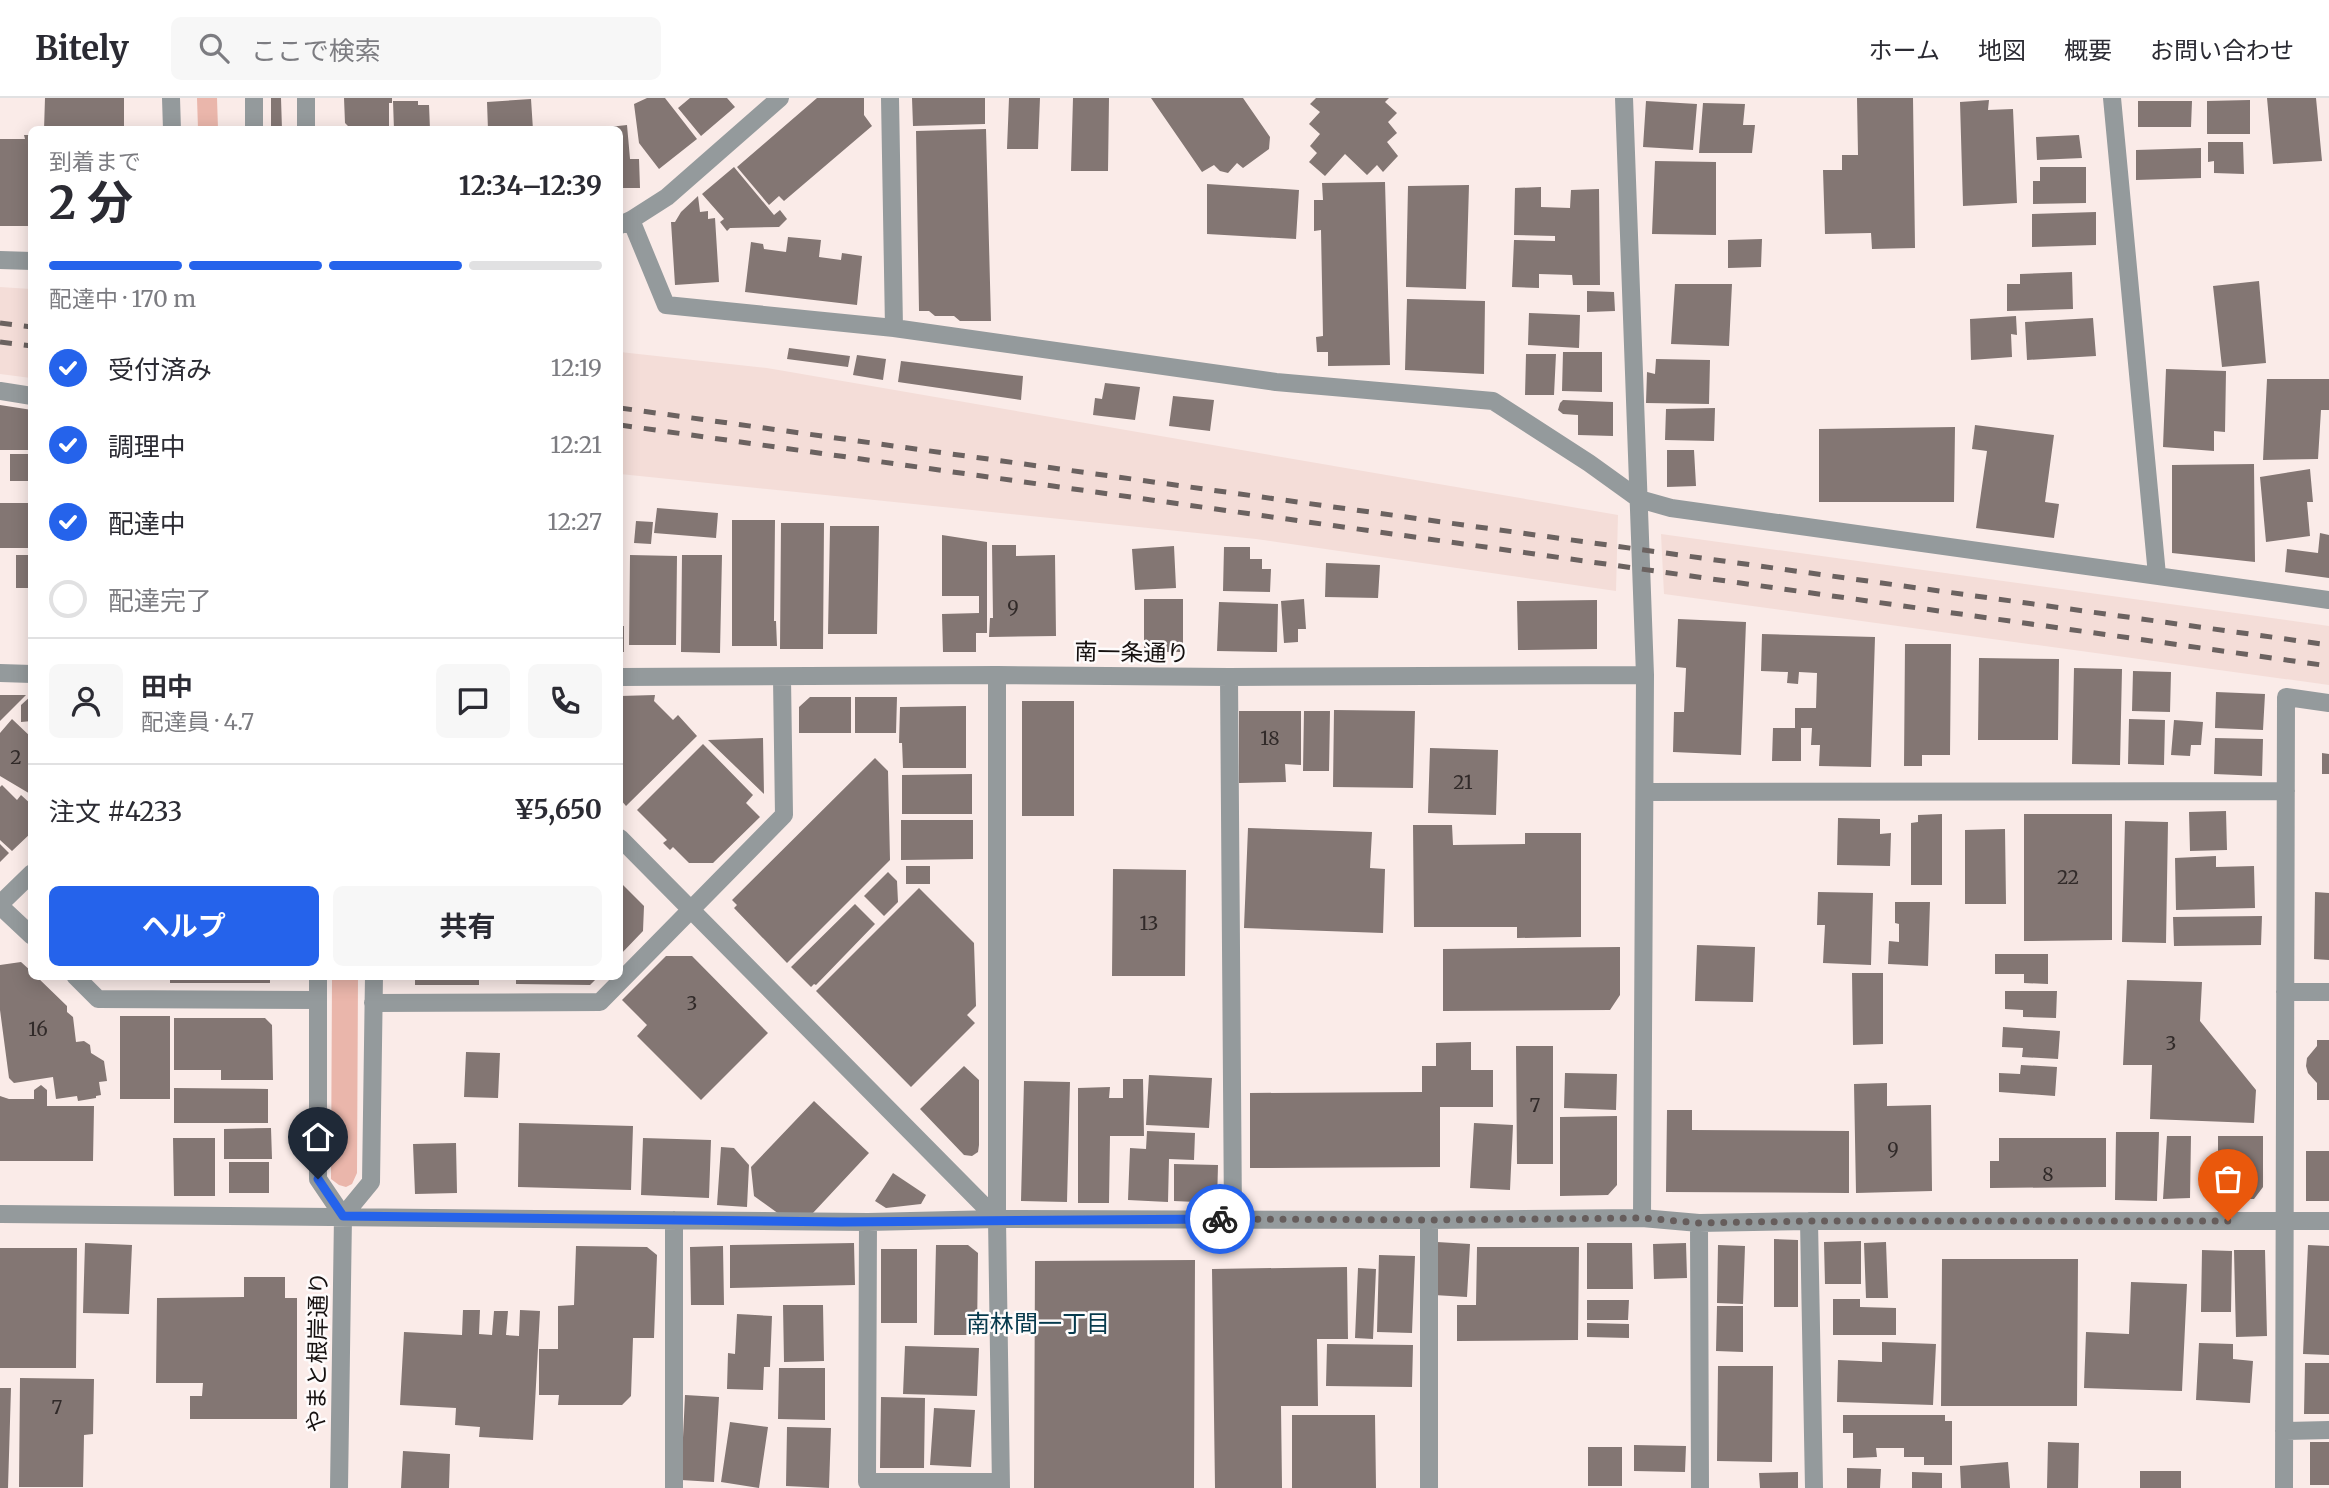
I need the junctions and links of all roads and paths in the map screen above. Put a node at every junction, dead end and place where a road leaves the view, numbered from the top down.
1 (171, 98) edge
2 (254, 98) edge
3 (306, 98) edge
4 (780, 98) edge
5 (890, 98) edge
6 (1624, 98) edge
7 (2112, 98) edge
8 (172, 126) edge
9 (254, 126) edge
10 (306, 126) edge
11 (625, 223) edge
12 (0, 260) edge
13 (28, 261) edge
14 (894, 328) junction
15 (0, 391) edge
16 (28, 395) edge
17 (1639, 499) junction
18 (2157, 575) junction
19 (2329, 600) edge
20 (0, 673) edge
21 (28, 674) edge
22 (997, 675) junction
23 (1645, 675) junction
24 (623, 677) edge
25 (1228, 677) junction
26 (782, 678) junction
27 (2329, 703) edge
28 (2286, 791) junction
29 (1645, 792) junction
30 (623, 841) edge
31 (28, 877) edge
32 (0, 905) edge
33 (691, 910) junction
34 (28, 932) edge
35 (623, 979) edge
36 (79, 980) edge
37 (318, 980) edge
38 (374, 980) edge
39 (622, 980) edge
40 (2285, 992) junction
41 (2329, 992) edge
42 (318, 1000) junction
43 (373, 1003) junction
44 (0, 1214) edge
45 (343, 1216) junction
46 (1643, 1218) junction
47 (998, 1219) junction
48 (1233, 1219) junction
49 (674, 1220) junction
50 (1430, 1220) junction
51 (1809, 1221) junction
52 (2284, 1221) junction
53 (2329, 1221) edge
54 (868, 1222) junction
55 (1699, 1223) junction
56 (2329, 1430) edge
57 (2284, 1431) junction
58 (1001, 1485) edge
59 (339, 1488) edge
60 (674, 1488) edge
61 (1429, 1488) edge
62 (1700, 1488) edge
63 (1815, 1488) edge
64 (2284, 1488) edge

1 - 8 street
2 - 9 street
3 - 10 street
4 - 11 street
5 - 14 street
6 - 17 street
7 - 18 street
11 - 14 street
12 - 13 street
14 - 17 street
15 - 16 street
17 - 18 street
17 - 23 street
18 - 19 street
20 - 21 street
22 - 25 street, 南一条通り
22 - 26 street, 南一条通り
22 - 47 street
23 - 25 street, 南一条通り
23 - 29 street
24 - 26 street, 南一条通り
25 - 48 street
26 - 33 street
27 - 28 street
28 - 29 street
28 - 40 street
29 - 46 street
30 - 33 street
31 - 32 street
32 - 34 street
33 - 35 street
33 - 47 street
36 - 42 street
37 - 42 street
38 - 43 street
39 - 43 street
40 - 41 street
40 - 52 street
42 - 45 street
43 - 45 street
44 - 45 street
45 - 49 street
45 - 59 street, やまと根岸通り
46 - 50 street
46 - 55 street
47 - 48 street
47 - 54 street
47 - 58 street
48 - 50 street
49 - 54 street
49 - 60 street
50 - 61 street
51 - 52 street
51 - 55 street
51 - 63 street
52 - 53 street
52 - 57 street
54 - 58 street
55 - 62 street
56 - 57 street
57 - 64 street

